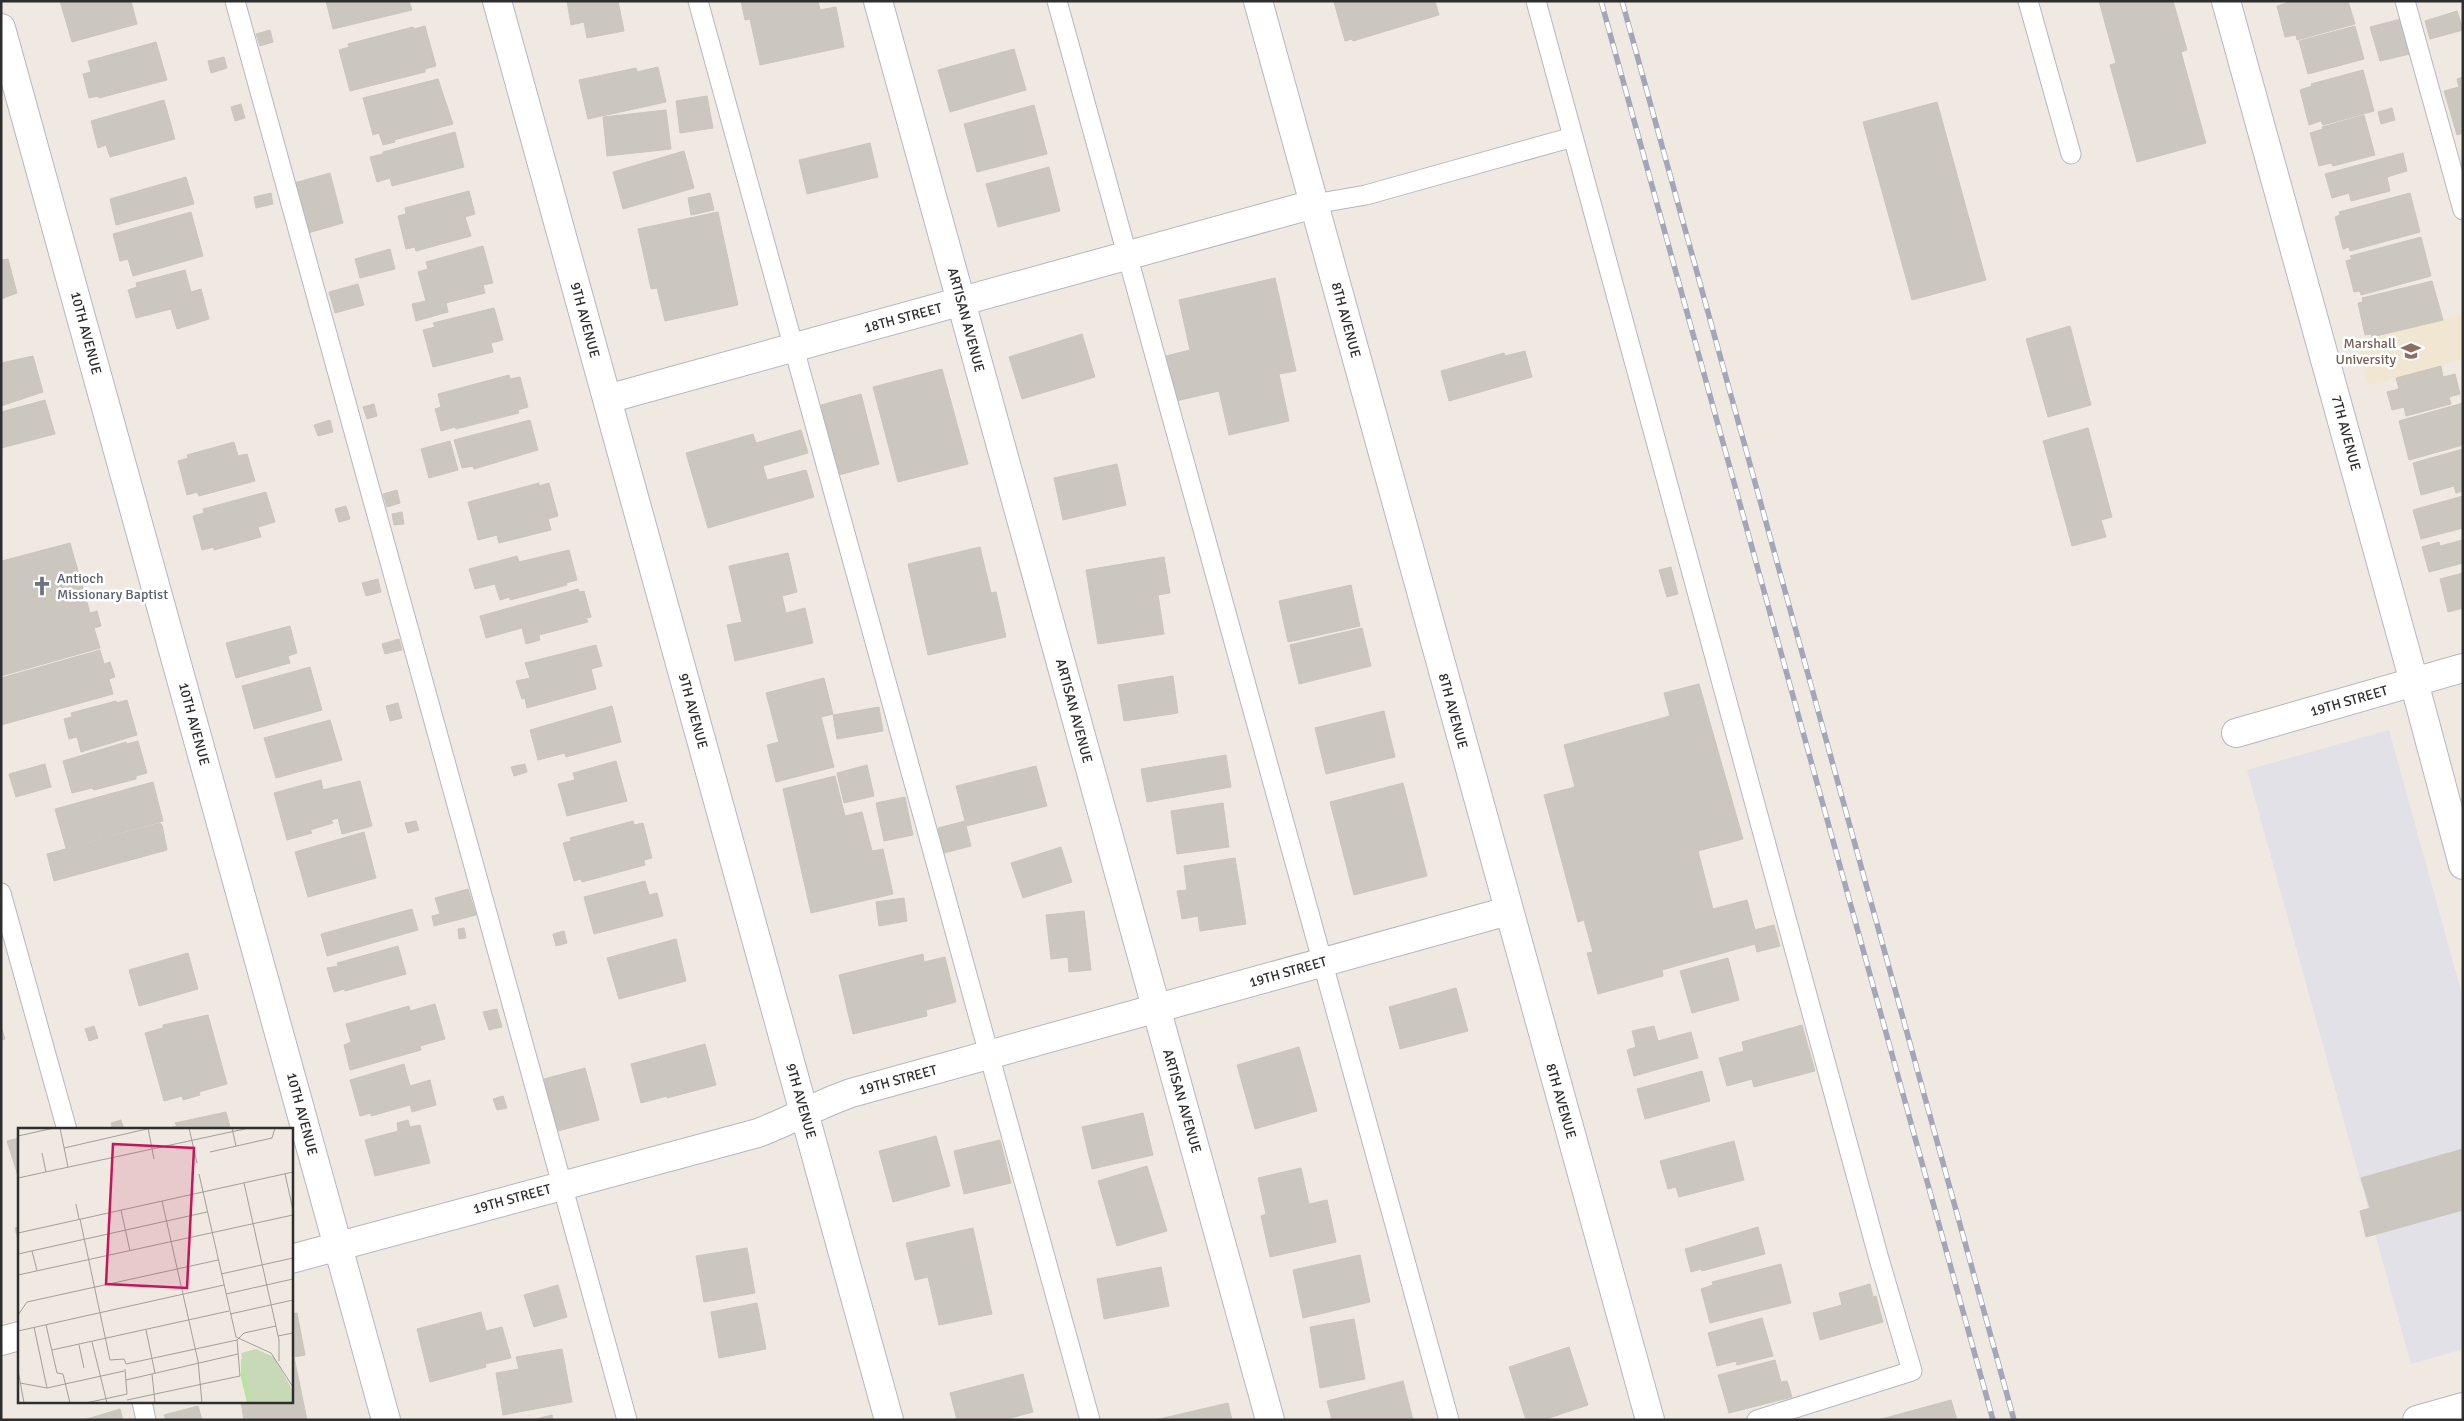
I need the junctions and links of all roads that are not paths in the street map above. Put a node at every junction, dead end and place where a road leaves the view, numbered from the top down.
1 (235, 1) edge
2 (497, 1) edge
3 (698, 1) edge
4 (878, 1) edge
5 (1057, 1) edge
6 (1258, 1) edge
7 (1536, 1) edge
8 (2028, 1) edge
9 (2226, 1) edge
10 (2405, 1) edge
11 (1, 28) edge
12 (1573, 136) junction
13 (2071, 154) dead end
14 (1314, 204) junction
15 (2463, 210) edge
16 (1127, 257) junction
17 (961, 302) junction
18 (793, 348) junction
19 (607, 399) junction
20 (2463, 668) edge
21 (2414, 682) junction
22 (2236, 733) dead end
23 (2463, 865) edge
24 (1, 893) edge
25 (1508, 911) junction
26 (1323, 962) junction
27 (1156, 1009) junction
28 (990, 1055) junction
29 (805, 1112) junction
30 (66, 1128) edge
31 (563, 1186) junction
32 (338, 1246) junction
33 (292, 1258) edge
34 (18, 1336) edge
35 (1, 1341) edge
36 (142, 1404) edge
37 (2463, 1407) edge
38 (146, 1420) edge
39 (386, 1420) edge
40 (627, 1420) edge
41 (889, 1420) edge
42 (1090, 1420) edge
43 (1270, 1420) edge
44 (1449, 1420) edge
45 (1650, 1420) edge
46 (1757, 1420) edge
47 (2417, 1420) edge

1 - 31 lane
2 - 19 street, 9TH AVENUE
3 - 18 lane
4 - 17 street, ARTISAN AVENUE
5 - 16 lane
6 - 14 street, 8TH AVENUE
7 - 12 lane
8 - 13 lane
9 - 21 street, 7TH AVENUE
10 - 15 lane
11 - 32 street, 10TH AVENUE
12 - 14 lane
12 - 46 lane
14 - 16 street, 18TH STREET
14 - 25 street, 8TH AVENUE
16 - 17 street, 18TH STREET
16 - 26 lane
17 - 18 street, 18TH STREET
17 - 27 street, ARTISAN AVENUE
18 - 19 street, 18TH STREET
18 - 28 lane
19 - 29 street, 9TH AVENUE
20 - 21 street, 19TH STREET
21 - 22 street, 19TH STREET
21 - 23 street, 7TH AVENUE
24 - 30 lane
25 - 26 street, 19TH STREET
25 - 45 street, 8TH AVENUE
26 - 27 street, 19TH STREET
26 - 44 lane
27 - 28 street, 19TH STREET
27 - 43 street, ARTISAN AVENUE
28 - 29 street, 19TH STREET
28 - 42 lane
29 - 31 street, 19TH STREET
29 - 41 street, 9TH AVENUE
31 - 32 street, 19TH STREET
31 - 40 lane
32 - 33 street, 19TH STREET
32 - 39 street, 10TH AVENUE
34 - 35 street
36 - 38 lane
37 - 47 street

